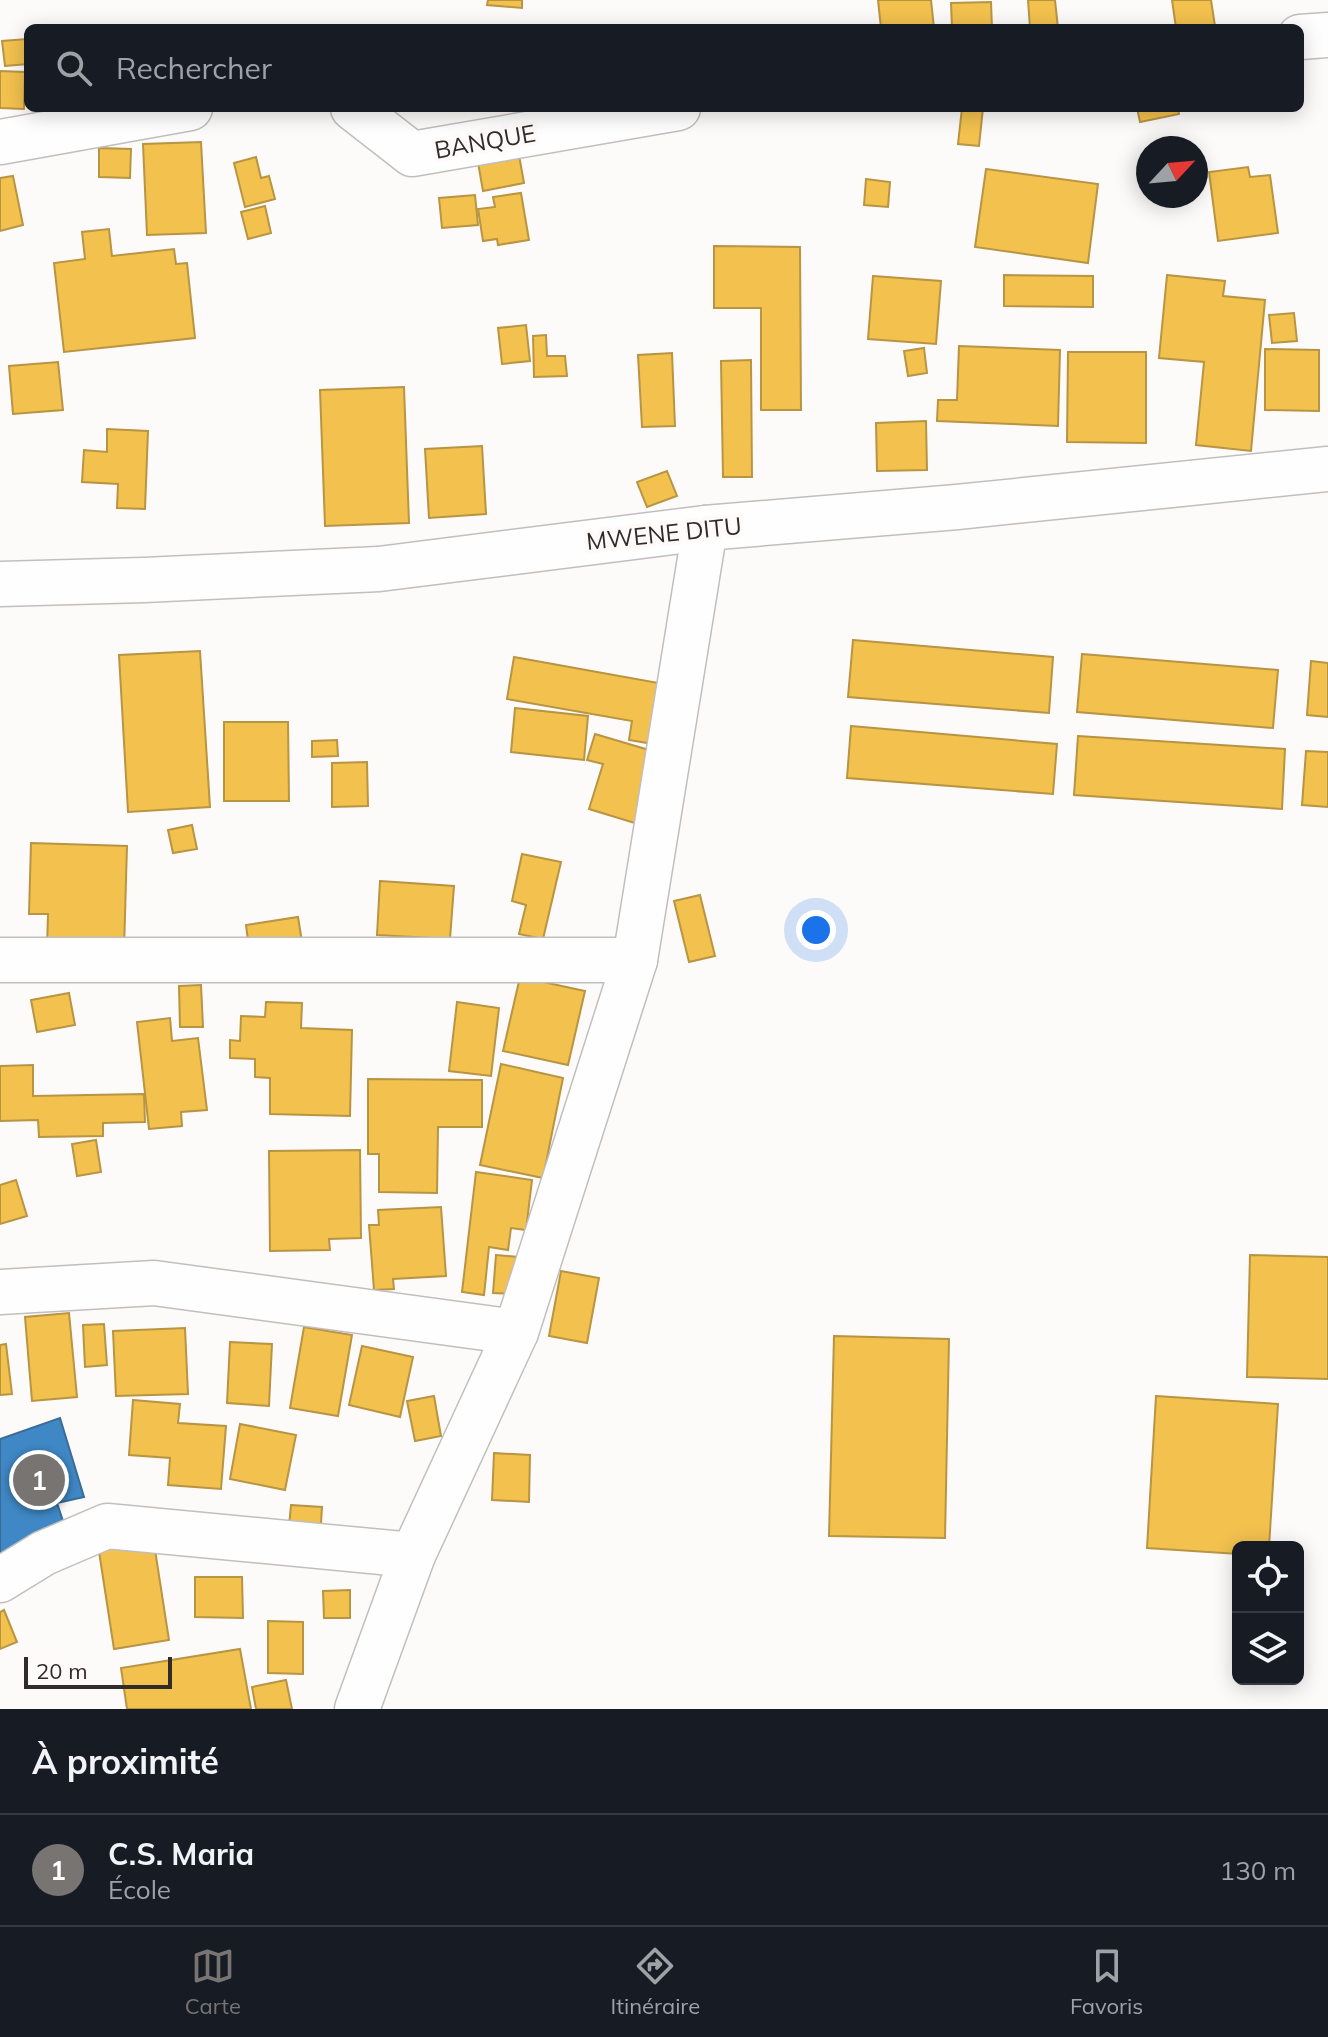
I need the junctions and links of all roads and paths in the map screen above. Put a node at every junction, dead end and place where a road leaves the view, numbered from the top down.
1 (1328, 35) edge
2 (1304, 37) edge
3 (168, 112) edge
4 (358, 112) edge
5 (655, 112) edge
6 (0, 142) edge
7 (1328, 469) edge
8 (705, 528) junction
9 (0, 584) edge
10 (0, 960) edge
11 (635, 960) junction
12 (0, 1292) edge
13 (516, 1332) junction
14 (413, 1555) junction
15 (0, 1580) edge
16 (348, 1707) edge

1 - 2 street
3 - 6 street
4 - 5 street, BANQUE
7 - 8 street, MWENE DITU
8 - 9 street, MWENE DITU
8 - 11 street
10 - 11 street
11 - 13 street
12 - 13 street
13 - 14 street
14 - 15 street
14 - 16 street

